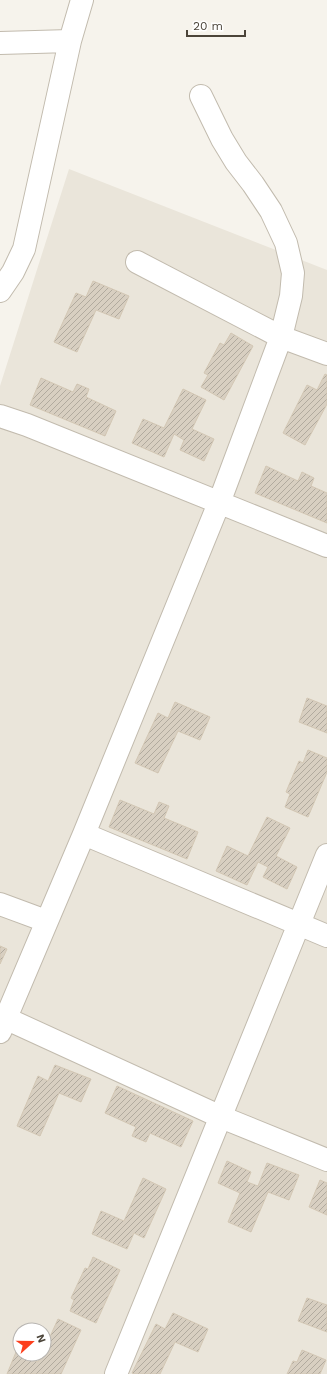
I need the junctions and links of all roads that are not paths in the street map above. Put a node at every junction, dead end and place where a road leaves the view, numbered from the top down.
1 (82, 0) edge
2 (70, 41) junction
3 (0, 43) edge
4 (201, 96) dead end
5 (137, 262) dead end
6 (0, 291) edge
7 (281, 337) junction
8 (327, 354) edge
9 (0, 416) edge
10 (219, 503) junction
11 (327, 546) edge
12 (84, 834) junction
13 (327, 855) edge
14 (0, 904) edge
15 (46, 922) junction
16 (299, 924) junction
17 (327, 936) edge
18 (3, 1025) edge
19 (221, 1117) junction
20 (327, 1160) edge
21 (116, 1374) edge

1 - 2 street
2 - 3 street
2 - 6 street
4 - 7 street
5 - 7 street
7 - 8 street
7 - 10 street
9 - 10 street
10 - 11 street
10 - 12 street
12 - 15 street
12 - 16 street
13 - 16 street
14 - 15 street
15 - 18 street
16 - 17 street
16 - 19 street
18 - 19 street
19 - 20 street
19 - 21 street

